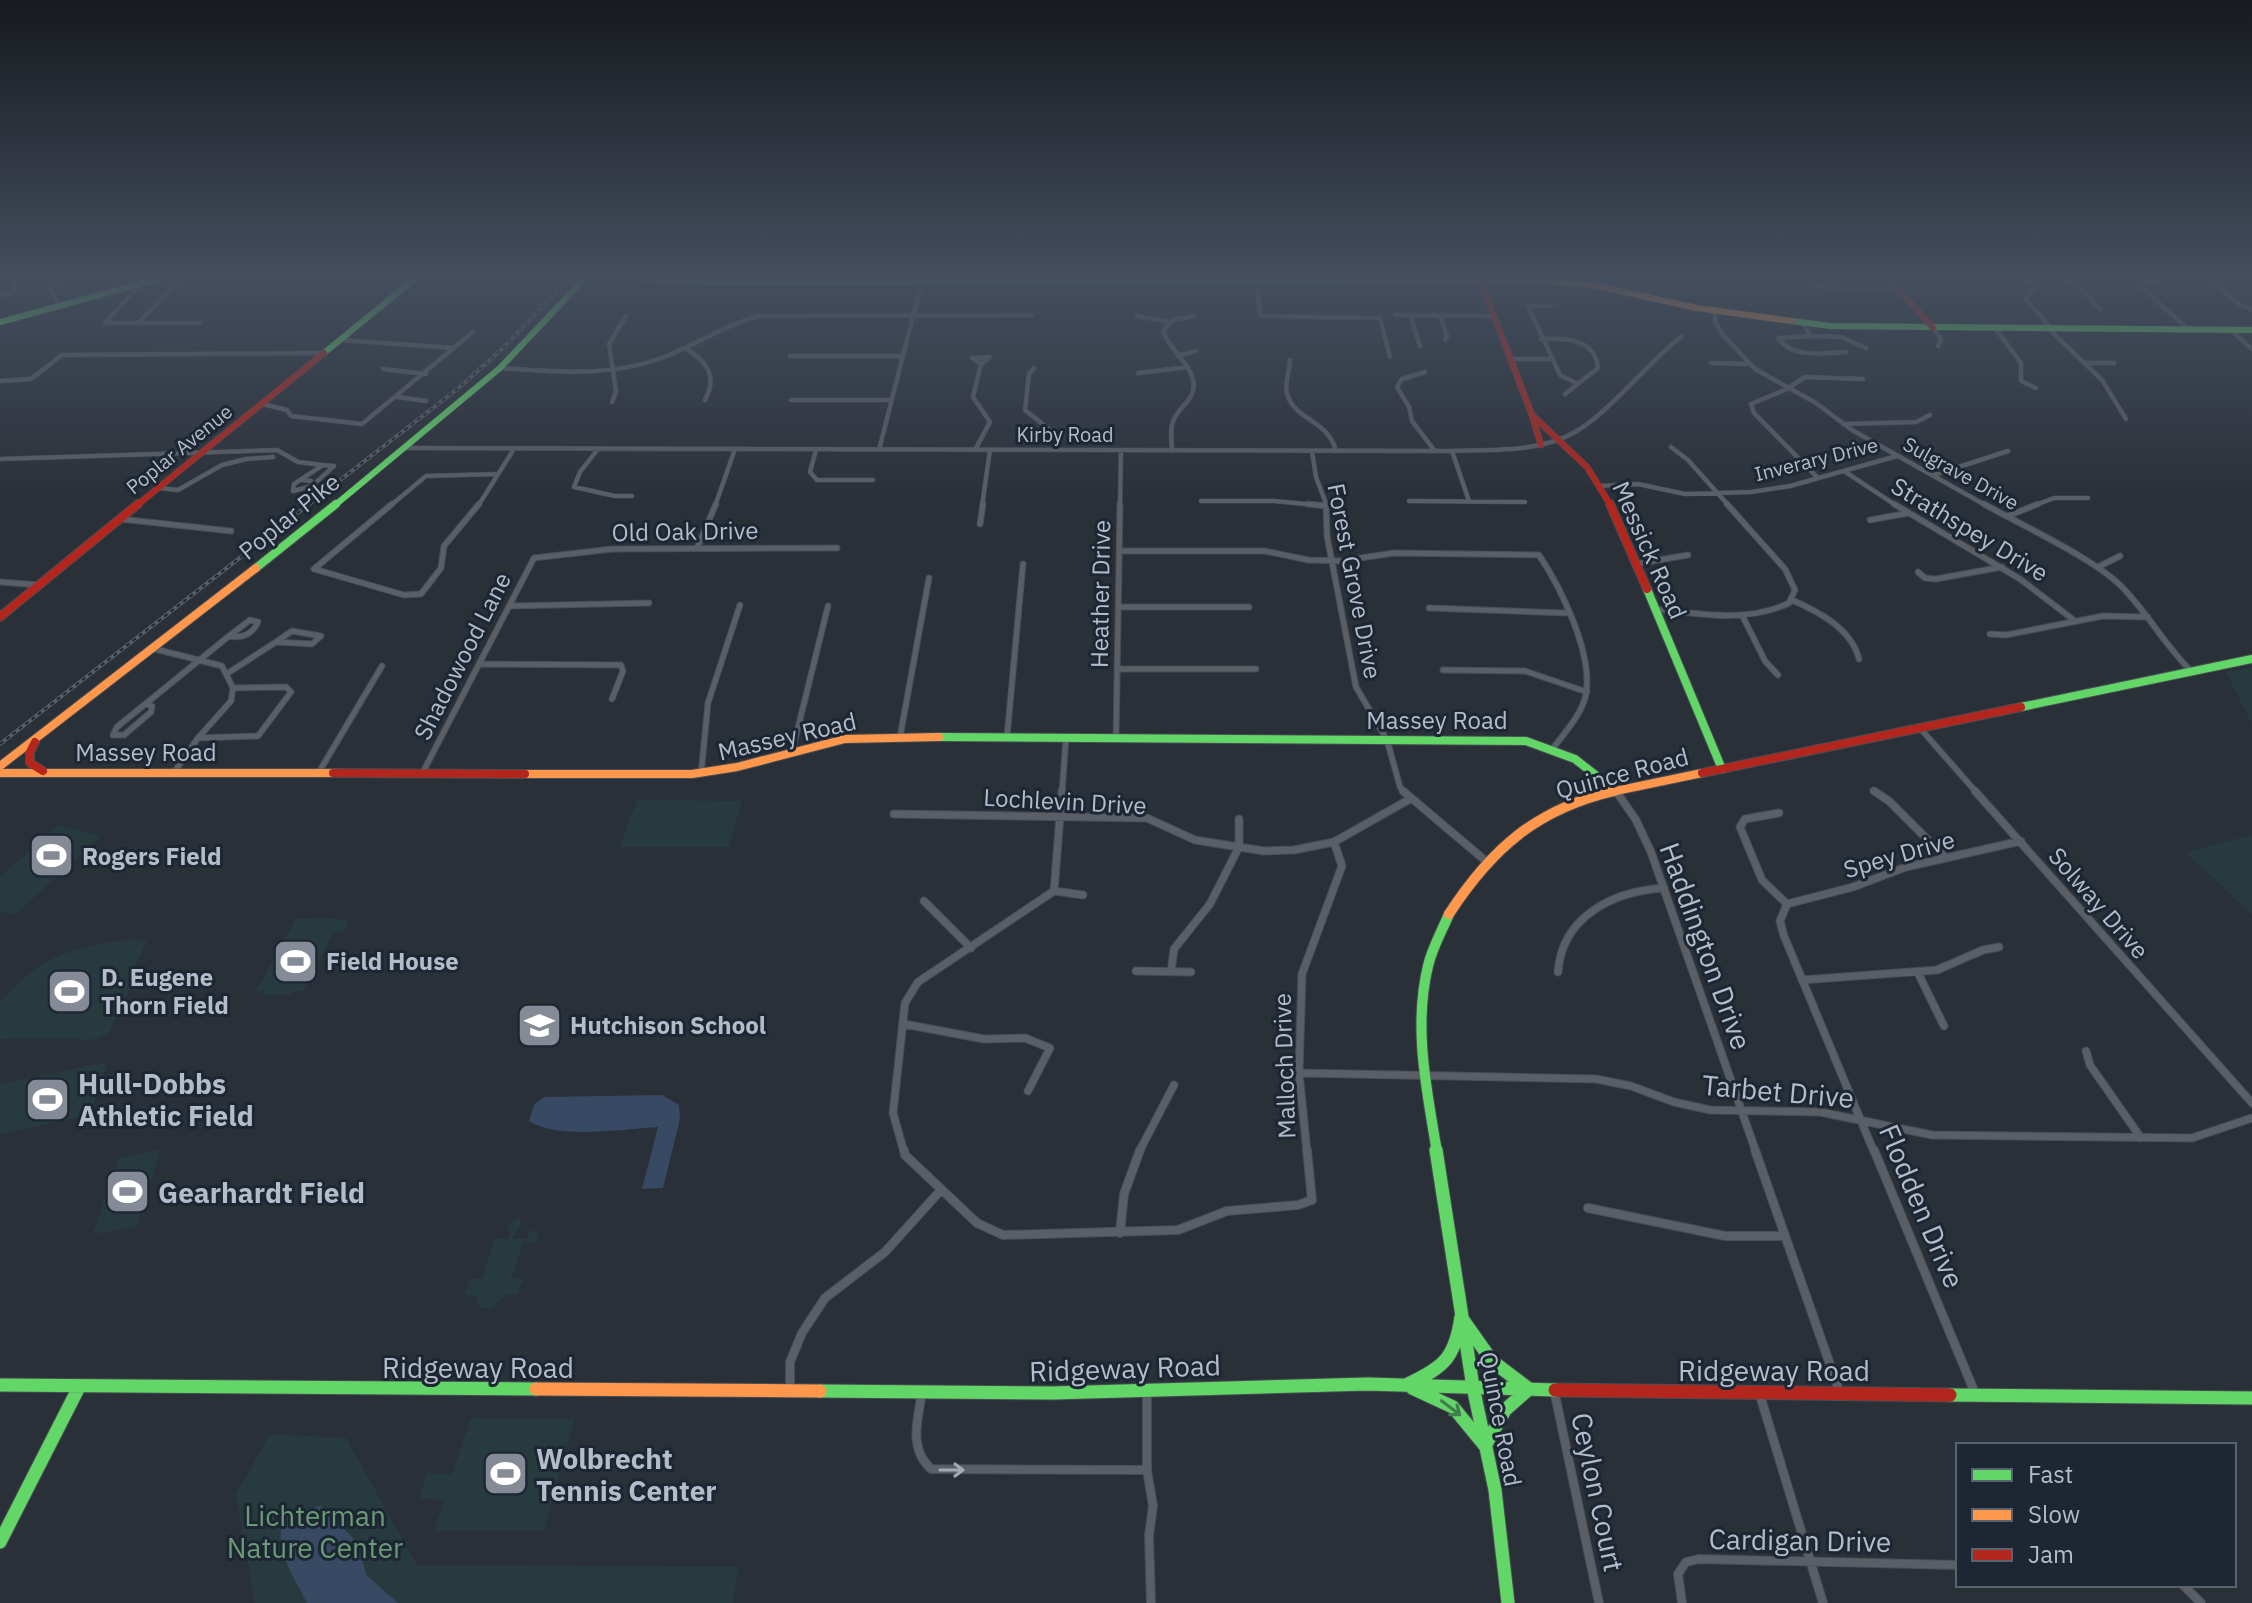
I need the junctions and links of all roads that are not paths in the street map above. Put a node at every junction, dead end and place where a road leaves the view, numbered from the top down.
1 (450, 352) edge
2 (515, 352) edge
3 (610, 352) edge
4 (675, 352) edge
5 (692, 352) edge
6 (902, 352) edge
7 (1175, 352) edge
8 (1193, 352) edge
9 (1389, 352) edge
10 (1509, 352) edge
11 (1547, 352) edge
12 (1593, 352) edge
13 (1661, 352) edge
14 (1737, 352) edge
15 (1837, 352) edge
16 (1846, 352) dead end
17 (2012, 352) edge
18 (2074, 352) edge
19 (325, 353) joint
20 (790, 356) dead end
21 (901, 356) junction
22 (1178, 356) junction
23 (1390, 357) dead end
24 (1511, 357) junction
25 (1549, 357) junction
26 (1290, 360) dead end
27 (1711, 363) dead end
28 (2086, 363) junction
29 (2114, 363) dead end
30 (981, 364) dead end
31 (1746, 364) junction
32 (1188, 367) junction
33 (500, 368) junction
34 (1034, 368) dead end
35 (383, 369) dead end
36 (612, 369) junction
37 (1425, 372) dead end
38 (1138, 373) dead end
39 (426, 374) junction
40 (1863, 379) dead end
41 (0, 381) edge
42 (1576, 383) junction
43 (2036, 388) dead end
44 (1787, 389) junction
45 (1565, 394) dead end
46 (398, 397) junction
47 (705, 400) dead end
48 (791, 400) dead end
49 (890, 400) junction
50 (426, 401) dead end
51 (612, 402) dead end
52 (263, 404) junction
53 (1532, 415) junction
54 (1930, 415) dead end
55 (2126, 419) dead end
56 (1843, 424) junction
57 (1559, 440) junction
58 (1541, 445) junction
59 (1671, 447) dead end
60 (407, 448) junction
61 (514, 448) junction
62 (598, 449) junction
63 (735, 449) junction
64 (816, 450) junction
65 (879, 450) junction
66 (975, 450) junction
67 (990, 450) junction
68 (1055, 450) junction
69 (1121, 450) junction
70 (204, 451) junction
71 (254, 451) junction
72 (1172, 451) junction
73 (1312, 451) junction
74 (1336, 451) junction
75 (1435, 451) junction
76 (1452, 451) junction
77 (2008, 451) dead end
78 (1897, 456) junction
79 (249, 457) junction
80 (273, 457) dead end
81 (0, 459) edge
82 (323, 465) junction
83 (1843, 471) junction
84 (498, 474) junction
85 (1934, 475) junction
86 (1818, 478) junction
87 (303, 480) junction
88 (873, 480) dead end
89 (312, 486) junction
90 (1600, 486) junction
91 (159, 488) junction
92 (1716, 491) junction
93 (632, 496) dead end
94 (2088, 498) dead end
95 (1201, 501) dead end
96 (1409, 501) dead end
97 (1469, 501) junction
98 (1525, 502) dead end
99 (1327, 506) junction
100 (1909, 513) junction
101 (2008, 516) junction
102 (120, 519) junction
103 (1870, 520) dead end
104 (980, 524) dead end
105 (231, 531) dead end
106 (697, 548) junction
107 (837, 548) dead end
108 (1119, 551) junction
109 (1688, 555) dead end
110 (2120, 556) dead end
111 (534, 558) joint
112 (1331, 561) junction
113 (1023, 564) dead end
114 (1635, 564) junction
115 (2002, 567) junction
116 (2098, 567) junction
117 (1918, 572) dead end
118 (929, 578) dead end
119 (0, 582) edge
120 (39, 585) junction
121 (1792, 600) junction
122 (649, 603) dead end
123 (740, 605) dead end
124 (509, 606) junction
125 (828, 606) dead end
126 (1118, 607) junction
127 (1249, 607) dead end
128 (1429, 608) dead end
129 (1655, 609) junction
130 (1567, 613) junction
131 (1742, 615) junction
132 (0, 617) edge
133 (2148, 617) junction
134 (2075, 621) junction
135 (1990, 634) dead end
136 (229, 636) junction
137 (276, 642) junction
138 (155, 649) junction
139 (1859, 659) dead end
140 (2252, 659) edge
141 (199, 661) junction
142 (479, 664) junction
143 (382, 666) dead end
144 (1117, 669) junction
145 (1256, 669) dead end
146 (1443, 670) dead end
147 (2192, 672) junction
148 (228, 673) junction
149 (1778, 675) dead end
150 (233, 688) junction
151 (1587, 692) junction
152 (612, 699) dead end
153 (146, 704) junction
154 (1919, 727) junction
155 (900, 737) junction
156 (1007, 737) junction
157 (198, 738) junction
158 (1066, 738) junction
159 (1116, 738) junction
160 (37, 739) junction
161 (1387, 740) junction
162 (1554, 747) junction
163 (792, 752) junction
164 (0, 766) edge
165 (1722, 769) junction
166 (175, 771) junction
167 (46, 772) junction
168 (319, 772) junction
169 (423, 772) junction
170 (0, 773) edge
171 (701, 774) junction
172 (1616, 791) junction
173 (1874, 791) dead end
174 (1410, 799) junction
175 (1779, 813) dead end
176 (894, 814) dead end
177 (1062, 815) junction
178 (1239, 819) dead end
179 (2021, 841) junction
180 (1334, 842) junction
181 (1239, 847) junction
182 (1946, 858) junction
183 (1487, 862) junction
184 (1664, 888) junction
185 (1054, 891) junction
186 (1083, 895) dead end
187 (924, 901) dead end
188 (1787, 904) junction
189 (1999, 947) dead end
190 (971, 948) junction
191 (1136, 971) dead end
192 (1171, 972) junction
193 (1191, 972) dead end
194 (1558, 972) dead end
195 (1918, 973) junction
196 (1802, 980) junction
197 (904, 1024) junction
198 (1944, 1026) dead end
199 (2086, 1051) dead end
200 (1299, 1073) junction
201 (1423, 1075) junction
202 (1174, 1085) dead end
203 (1028, 1091) dead end
204 (2252, 1103) edge
205 (1742, 1111) junction
206 (2252, 1118) edge
207 (1862, 1120) junction
208 (2141, 1138) junction
209 (940, 1191) junction
210 (1588, 1208) dead end
211 (1120, 1233) junction
212 (1785, 1236) junction
213 (1461, 1317) junction
214 (0, 1385) edge
215 (1405, 1385) junction
216 (79, 1387) junction
217 (1473, 1387) junction
218 (1529, 1389) junction
219 (1147, 1390) junction
220 (1554, 1390) junction
221 (922, 1392) junction
222 (1759, 1392) junction
223 (790, 1393) junction
224 (1840, 1393) junction
225 (1975, 1393) junction
226 (2249, 1398) edge
227 (2252, 1410) edge
228 (1485, 1446) junction
229 (1147, 1470) junction
230 (0, 1542) edge
231 (1810, 1562) junction
232 (1956, 1565) edge
233 (2185, 1587) edge
234 (1151, 1603) edge
235 (1508, 1603) edge
236 (1599, 1603) edge
237 (1682, 1603) edge
238 (1823, 1603) edge
239 (2201, 1603) edge

1 - 39 street
2 - 33 main road, Poplar Pike
3 - 36 street
4 - 36 street
5 - 47 street
6 - 21 street
7 - 22 street
8 - 22 street
9 - 23 street
10 - 24 main road, Messick Road
11 - 25 street
12 - 42 street
13 - 57 street, Kirby Road
14 - 31 street, Sulgrave Drive
15 - 16 street
17 - 43 street
18 - 28 street
19 - 41 street
19 - 52 main road, Poplar Avenue
20 - 21 street
21 - 49 street
22 - 32 street
24 - 25 street
24 - 53 main road, Messick Road
25 - 42 street
26 - 74 street
27 - 31 street
28 - 29 street
28 - 55 street
30 - 66 street
31 - 44 street, Sulgrave Drive
32 - 38 street
32 - 72 street
33 - 36 street
33 - 60 main road, Poplar Pike
34 - 68 street
35 - 39 street
36 - 51 street
37 - 75 street
39 - 46 street
40 - 44 street
42 - 45 street
44 - 56 street, Sulgrave Drive
44 - 86 street
46 - 50 street
46 - 52 street
48 - 49 street
49 - 65 street
52 - 70 main road, Poplar Avenue
53 - 57 main road, Messick Road
53 - 58 main road
54 - 56 street
56 - 78 street, Sulgrave Drive
57 - 58 street, Kirby Road
57 - 90 main road, Messick Road
58 - 76 street, Kirby Road
59 - 92 street
60 - 61 street, Kirby Road
60 - 138 main road, Poplar Pike
61 - 62 street, Kirby Road
61 - 84 street
62 - 63 street, Kirby Road
62 - 93 street
63 - 64 street, Kirby Road
63 - 106 street
64 - 65 street, Kirby Road
64 - 88 street
65 - 66 street, Kirby Road
66 - 67 street, Kirby Road
67 - 68 street, Kirby Road
67 - 104 street
68 - 69 street, Kirby Road
69 - 72 street, Kirby Road
69 - 108 street, Heather Drive
70 - 71 street
70 - 81 street
70 - 91 main road, Poplar Avenue
71 - 79 street
71 - 82 street
72 - 73 street, Kirby Road
73 - 74 street, Kirby Road
73 - 99 street, Forest Grove Drive
74 - 75 street, Kirby Road
75 - 76 street, Kirby Road
76 - 97 street
77 - 85 street
78 - 83 street, Inverary Drive
78 - 85 street, Sulgrave Drive
79 - 80 street
79 - 91 street
82 - 87 street
82 - 89 street
83 - 86 street, Inverary Drive
83 - 100 street, Strathspey Drive
84 - 84 street
85 - 101 street, Sulgrave Drive
86 - 92 street, Inverary Drive
87 - 89 street
87 - 89 street
90 - 92 street, Inverary Drive
90 - 114 main road, Messick Road
91 - 102 main road, Poplar Avenue
92 - 121 street
94 - 101 street
95 - 99 street
96 - 97 street
97 - 98 street
99 - 112 street, Forest Grove Drive
100 - 103 street
100 - 115 street, Strathspey Drive
101 - 116 street, Sulgrave Drive
102 - 105 street
102 - 120 main road, Poplar Avenue
106 - 107 street, Old Oak Drive
106 - 111 street, Old Oak Drive
108 - 112 street
108 - 126 street, Heather Drive
109 - 114 street
110 - 116 street
111 - 124 street, Shadowood Lane
112 - 130 street
112 - 161 street, Forest Grove Drive
113 - 156 street
114 - 129 main road, Messick Road
115 - 117 street
115 - 134 street, Strathspey Drive
116 - 133 street, Sulgrave Drive
118 - 155 street
119 - 120 street
120 - 132 main road, Poplar Avenue
121 - 131 street
121 - 139 street
122 - 124 street
123 - 171 street
124 - 142 street, Shadowood Lane
125 - 163 street
126 - 127 street
126 - 144 street, Heather Drive
128 - 130 street
129 - 131 street
129 - 165 main road, Messick Road
130 - 151 street
131 - 149 street
133 - 134 street
133 - 147 street, Sulgrave Drive
134 - 135 street
136 - 136 street
136 - 141 street
137 - 137 street
137 - 148 street
138 - 141 street
138 - 160 main road, Poplar Pike
140 - 147 main road, Quince Road
141 - 148 street
141 - 153 street
142 - 152 street
142 - 169 street, Shadowood Lane
143 - 168 street
144 - 145 street
144 - 159 street, Heather Drive
146 - 151 street
147 - 154 main road, Quince Road
148 - 150 street
150 - 157 street
150 - 157 street
151 - 162 street
153 - 153 street
154 - 165 main road, Quince Road
154 - 179 street, Solway Drive
155 - 156 main road, Massey Road
155 - 163 main road, Massey Road
156 - 158 main road, Massey Road
157 - 166 street
158 - 159 main road, Massey Road
158 - 177 street
159 - 161 main road, Massey Road
160 - 164 main road, Poplar Pike
160 - 167 main road
161 - 162 main road, Massey Road
161 - 174 street, Forest Grove Drive
162 - 172 main road, Massey Road
163 - 171 main road, Massey Road
165 - 172 main road, Quince Road
166 - 167 main road, Massey Road
166 - 168 main road, Massey Road
167 - 170 main road, Massey Road
168 - 169 main road, Massey Road
169 - 171 main road, Massey Road
172 - 183 main road, Quince Road
172 - 184 street, Haddington Drive
173 - 182 street
174 - 180 street, Lochlevin Drive
174 - 183 street, Forest Grove Drive
175 - 188 street
176 - 177 street, Lochlevin Drive
177 - 181 street, Lochlevin Drive
177 - 185 street
178 - 181 street
179 - 182 street, Spey Drive
179 - 204 street, Solway Drive
180 - 181 street, Lochlevin Drive
180 - 200 street, Malloch Drive
181 - 192 street
182 - 188 street, Spey Drive
183 - 201 main road, Quince Road
184 - 194 street
184 - 205 street, Haddington Drive
185 - 186 street
185 - 190 street
187 - 190 street
188 - 196 street, Flodden Drive
189 - 195 street
190 - 197 street
191 - 192 street
192 - 193 street
195 - 196 street
195 - 198 street
196 - 207 street, Flodden Drive
197 - 203 street
197 - 209 street
199 - 208 street
200 - 201 street, Tarbet Drive
200 - 211 street, Malloch Drive
201 - 205 street, Tarbet Drive
201 - 213 main road, Quince Road
202 - 211 street
205 - 207 street, Tarbet Drive
205 - 212 street, Haddington Drive
206 - 208 street, Tarbet Drive
207 - 208 street, Tarbet Drive
207 - 225 street, Flodden Drive
209 - 211 street
209 - 223 street
210 - 212 street
212 - 224 street, Haddington Drive
213 - 215 main road
213 - 217 main road, Quince Road
213 - 218 main road
214 - 216 main road, Ridgeway Road
215 - 217 main road, Ridgeway Road
215 - 219 main road, Ridgeway Road
215 -> 228 main road
216 - 223 main road, Ridgeway Road
216 - 230 main road
217 - 218 main road, Ridgeway Road
217 - 228 main road, Quince Road
218 - 220 main road, Ridgeway Road
218 - 228 main road
219 - 221 main road, Ridgeway Road
219 - 229 street
220 - 222 main road, Ridgeway Road
220 - 236 street, Ceylon Court
221 - 223 main road, Ridgeway Road
221 -> 229 street
222 - 224 main road, Ridgeway Road
222 - 231 street
224 - 225 main road, Ridgeway Road
225 - 226 main road, Ridgeway Road
226 - 227 street
228 - 235 main road, Quince Road
229 - 234 street
231 - 232 street, Cardigan Drive
231 - 237 street, Cardigan Drive
231 - 238 street
233 - 239 street

